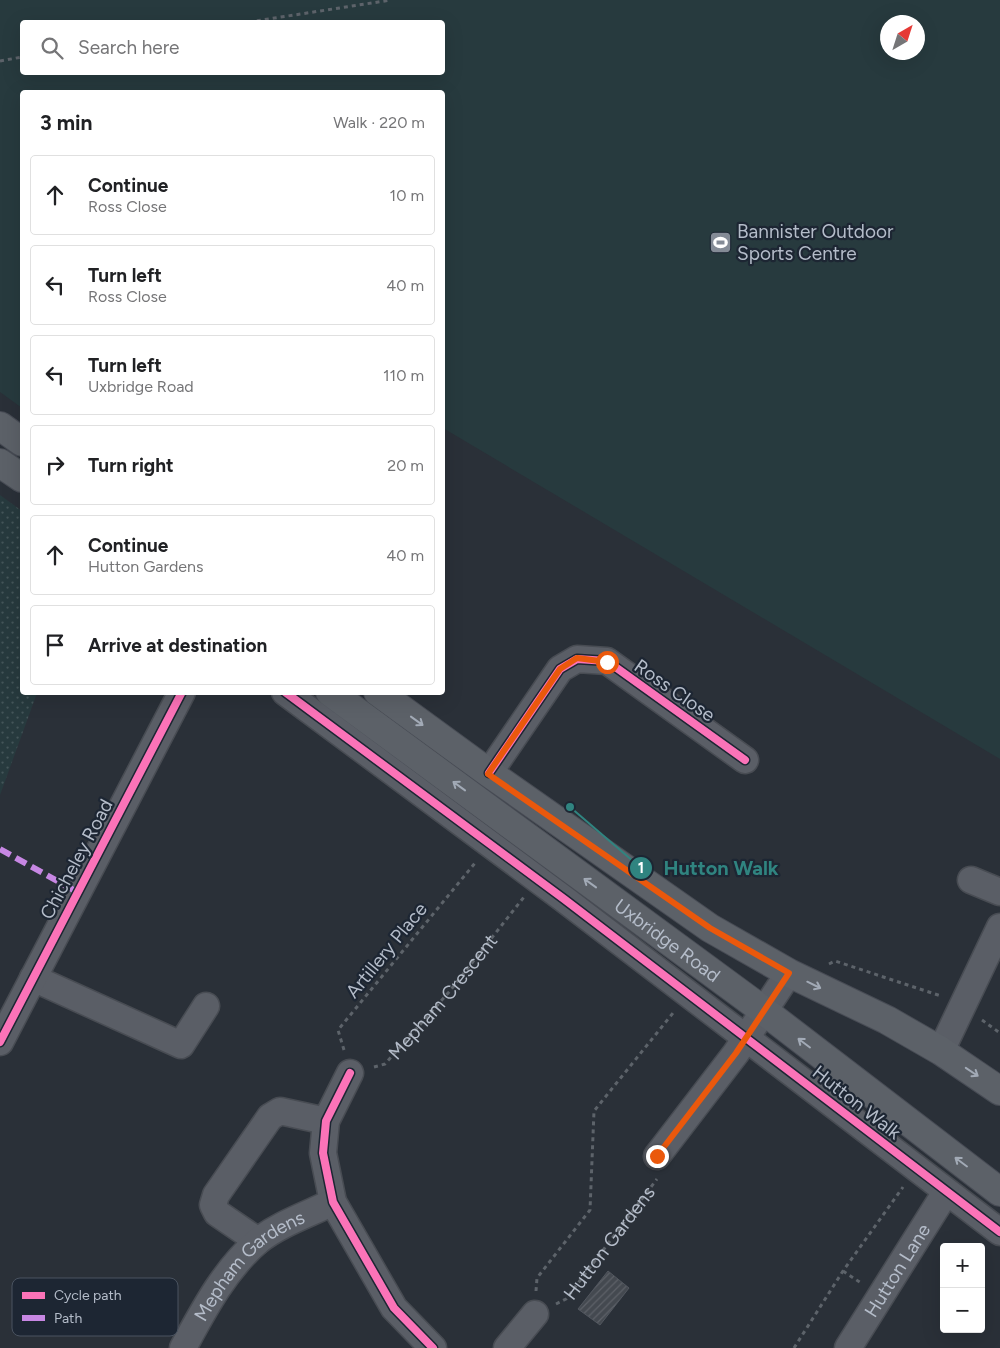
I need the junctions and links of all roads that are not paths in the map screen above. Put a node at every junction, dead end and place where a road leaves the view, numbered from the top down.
1 (0, 463) edge
2 (20, 477) edge
3 (180, 695) edge
4 (289, 695) edge
5 (334, 695) edge
6 (382, 695) edge
7 (745, 760) dead end
8 (488, 774) junction
9 (971, 880) dead end
10 (1000, 892) edge
11 (1000, 927) edge
12 (789, 973) junction
13 (33, 978) junction
14 (206, 1006) dead end
15 (764, 1011) junction
16 (746, 1036) junction
17 (0, 1042) edge
18 (941, 1051) junction
19 (350, 1073) road end
20 (1000, 1090) edge
21 (326, 1121) junction
22 (657, 1156) road end
23 (946, 1192) junction
24 (1000, 1192) edge
25 (333, 1202) junction
26 (1000, 1232) edge
27 (258, 1242) junction
28 (535, 1314) road end
29 (183, 1348) edge
30 (432, 1348) edge
31 (506, 1348) edge
32 (848, 1348) edge

1 - 2 main road
3 - 13 street, Chicheley Road
4 - 16 street, Hutton Walk
15 -> 5 main road, Uxbridge Road
6 -> 8 main road, Uxbridge Road
7 - 8 street, Ross Close
8 - 12 main road, Uxbridge Road
9 - 10 street
11 - 18 street
12 - 15 street
12 -> 18 main road, Uxbridge Road
13 - 14 street
13 - 17 street, Chicheley Road
15 - 16 street
24 -> 15 main road, Uxbridge Road
16 - 22 street
16 - 23 street, Hutton Walk
18 -> 20 main road, Uxbridge Road
19 - 21 street
21 - 25 street
21 - 27 street
23 - 26 street, Hutton Walk
23 - 32 street, Hutton Lane
25 - 27 street, Mepham Gardens
25 - 30 street
27 - 29 street, Mepham Gardens
28 - 31 street

